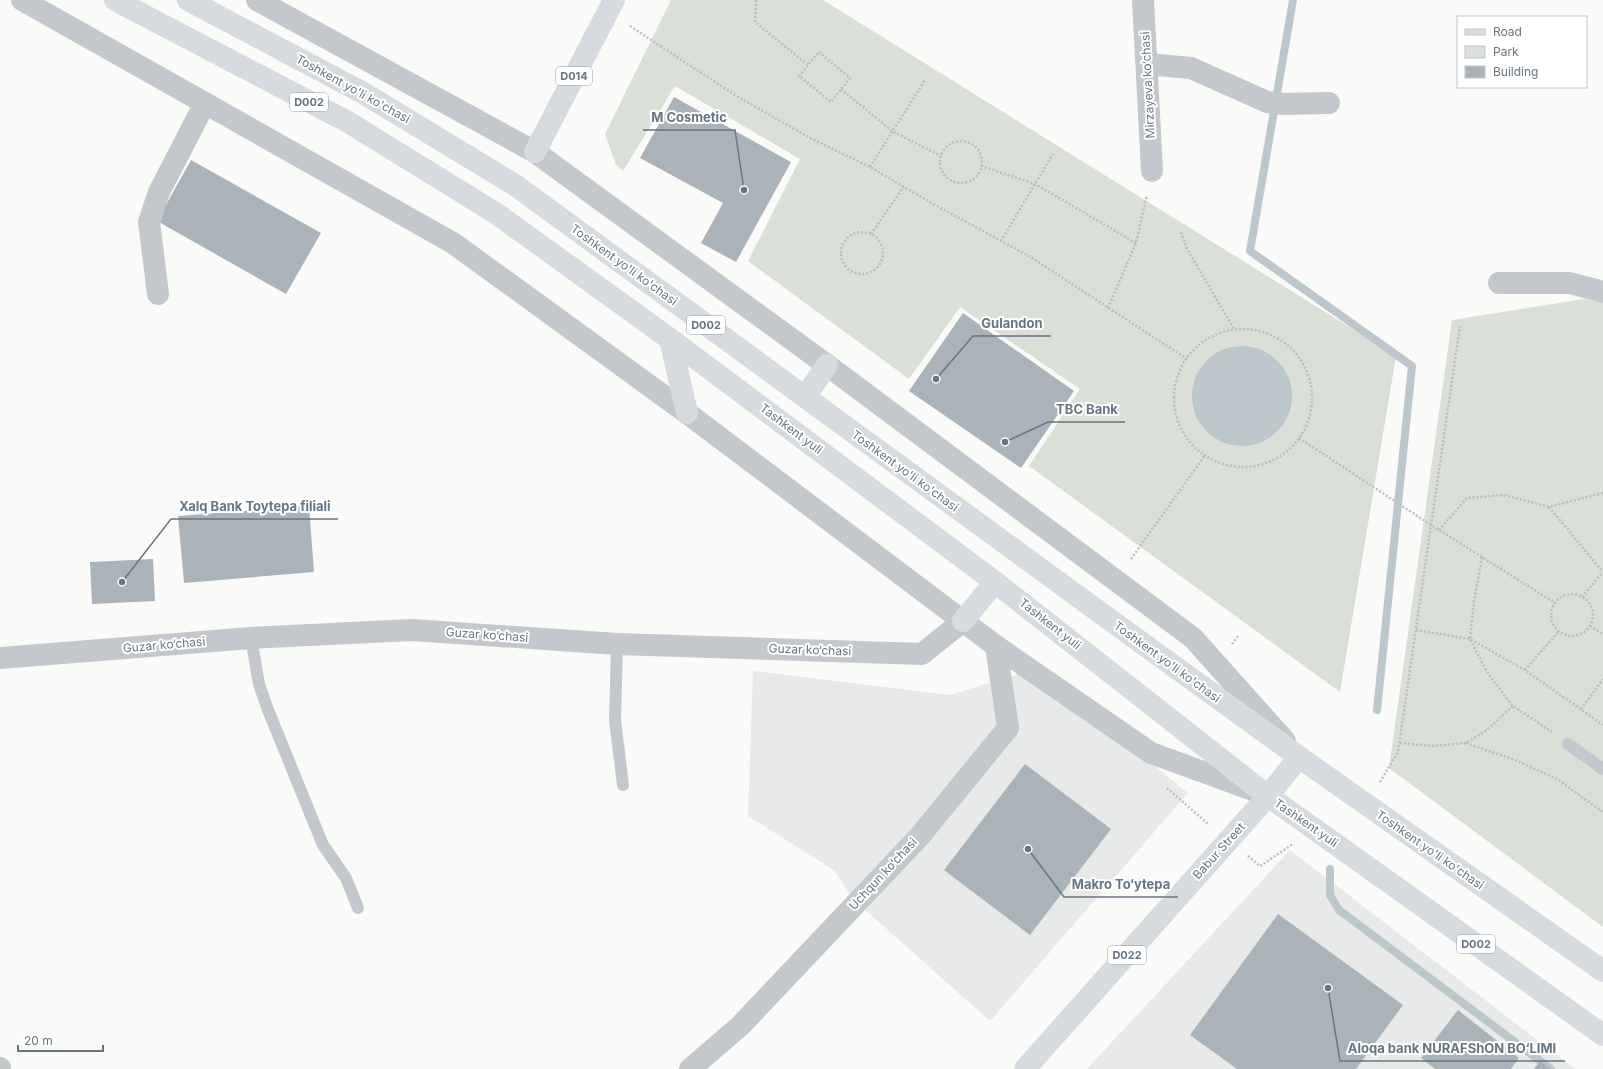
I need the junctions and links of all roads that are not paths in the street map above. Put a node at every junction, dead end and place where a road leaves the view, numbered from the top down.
1 (22, 0) edge
2 (116, 0) edge
3 (188, 0) edge
4 (257, 0) edge
5 (1143, 0) edge
6 (611, 6) edge
7 (1147, 64) junction
8 (205, 103) junction
9 (1328, 103) dead end
10 (535, 152) junction
11 (1152, 171) road end
12 (1500, 283) dead end
13 (1603, 292) edge
14 (158, 294) dead end
15 (670, 339) junction
16 (827, 365) junction
17 (805, 397) junction
18 (687, 413) junction
19 (995, 582) junction
20 (963, 621) junction
21 (251, 638) junction
22 (617, 644) junction
23 (996, 646) junction
24 (0, 658) edge
25 (1568, 744) road end
26 (1299, 757) junction
27 (1603, 769) edge
28 (623, 785) dead end
29 (1268, 796) junction
30 (358, 908) dead end
31 (1603, 971) edge
32 (1603, 1035) edge
33 (690, 1069) edge
34 (1025, 1069) edge

1 - 8 street
2 - 15 main road, D002
3 - 17 main road, Toshkent yo'li ko'chasi / D002
4 - 10 street
5 - 7 street, Mirzayeva ko‘chasi
6 - 10 main road, D014
7 - 9 street
7 - 11 street, Mirzayeva ko‘chasi
8 - 14 street
8 - 18 street
10 - 16 street
12 - 13 street
15 - 18 main road
15 - 19 main road, Tashkent yuli / D002
16 - 17 main road
16 - 26 street
17 - 26 main road, Toshkent yo'li ko'chasi / D002
18 - 20 street
19 - 20 main road
19 - 29 main road, Tashkent yuli / D002
20 - 22 street, Guzar ko‘chasi
20 - 23 street
21 - 22 street, Guzar ko‘chasi
21 - 24 street, Guzar ko‘chasi
21 - 30 lane
22 - 28 lane
23 - 29 street
23 - 33 street, Uchqun ko‘chasi
25 - 27 lane
26 - 29 main road, Babur Street / D022
26 - 31 main road, Toshkent yo'li ko'chasi / D002
29 - 32 main road, Tashkent yuli / D002
29 - 34 main road, Babur Street / D022

